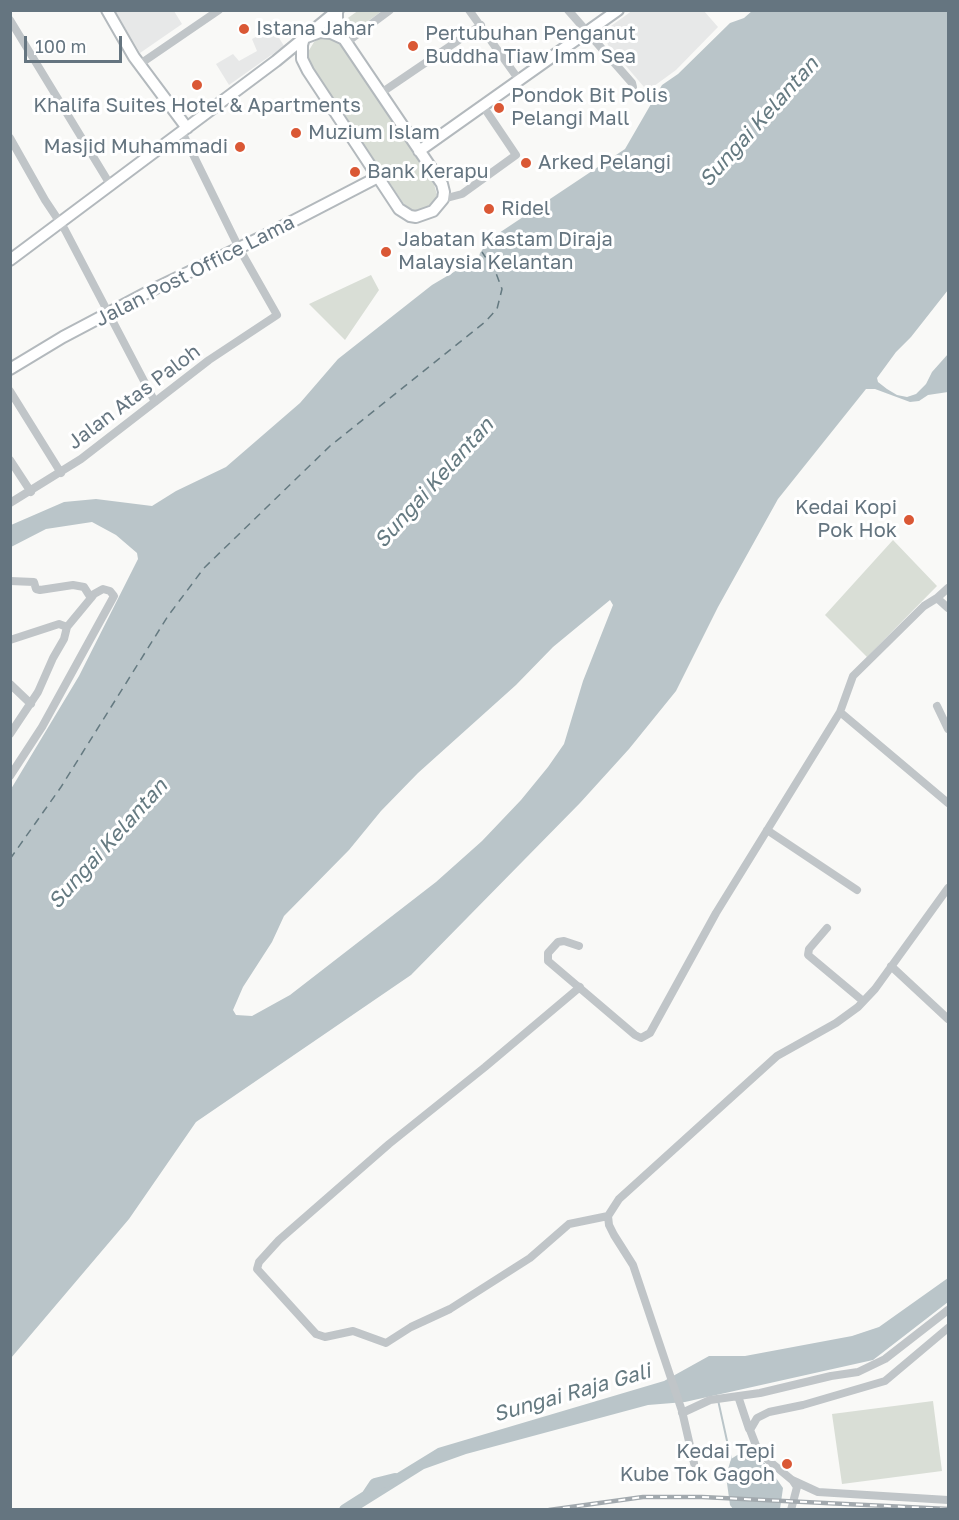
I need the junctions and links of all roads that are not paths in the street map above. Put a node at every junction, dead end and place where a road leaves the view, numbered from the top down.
1 (107, 10) edge
2 (219, 10) edge
3 (390, 10) edge
4 (469, 10) edge
5 (568, 10) edge
6 (618, 10) edge
7 (337, 11) edge
8 (10, 20) edge
9 (481, 25) junction
10 (588, 32) junction
11 (304, 38) junction
12 (346, 40) junction
13 (140, 64) junction
14 (519, 80) junction
15 (633, 87) dead end
16 (381, 93) junction
17 (483, 106) junction
18 (185, 130) junction
19 (10, 138) edge
20 (419, 151) junction
21 (378, 177) junction
22 (111, 186) junction
23 (448, 198) junction
24 (60, 224) junction
25 (239, 248) junction
26 (10, 260) edge
27 (109, 314) junction
28 (12, 367) edge
29 (10, 391) edge
30 (155, 402) junction
31 (10, 460) edge
32 (61, 473) junction
33 (31, 492) junction
34 (10, 503) edge
35 (10, 581) edge
36 (948, 588) edge
37 (91, 598) junction
38 (938, 598) junction
39 (948, 608) edge
40 (67, 627) junction
41 (10, 640) edge
42 (10, 684) edge
43 (31, 704) junction
44 (937, 706) dead end
45 (840, 712) junction
46 (948, 729) edge
47 (10, 734) edge
48 (10, 776) edge
49 (948, 804) edge
50 (767, 830) junction
51 (948, 888) edge
52 (857, 890) dead end
53 (826, 928) dead end
54 (579, 946) dead end
55 (891, 966) junction
56 (580, 987) junction
57 (863, 1001) junction
58 (948, 1019) edge
59 (608, 1216) junction
60 (948, 1310) edge
61 (948, 1328) edge
62 (738, 1396) junction
63 (682, 1412) junction
64 (750, 1430) junction
65 (694, 1463) dead end
66 (792, 1480) junction
67 (948, 1500) edge
68 (789, 1509) edge

1 - 13 main road
2 - 13 street
3 - 12 street
4 - 9 street
5 - 10 street
6 - 10 main road
7 - 11 main road
7 - 12 main road
8 - 22 street
9 - 14 street
9 - 16 street
10 - 14 main road
10 - 15 street
11 - 12 main road
11 - 18 main road
11 - 21 main road
12 - 16 main road
13 - 18 main road
14 - 17 main road
16 - 20 main road
17 - 20 main road
17 - 23 street
18 - 22 main road
18 - 25 street
19 - 24 street
20 - 23 main road
21 - 23 main road
21 - 25 main road, Jalan Post Office Lama
22 - 24 main road
24 - 26 main road
24 - 27 street
25 - 27 main road, Jalan Post Office Lama
25 - 30 street, Jalan Atas Paloh
27 - 28 main road, Jalan Post Office Lama
27 - 30 street
29 - 32 street
30 - 32 street, Jalan Atas Paloh
31 - 33 street
32 - 33 street, Jalan Atas Paloh
33 - 34 street, Jalan Atas Paloh
35 - 37 street
36 - 38 street
37 - 40 street
37 - 48 street
38 - 39 street
38 - 45 street
40 - 41 street
40 - 43 street
42 - 43 street
43 - 47 street
44 - 46 street
45 - 49 street
45 - 50 street
50 - 52 street
50 - 56 street
51 - 55 street
53 - 57 street
54 - 56 street
55 - 57 street
55 - 58 street
56 - 59 street
57 - 59 street
59 - 63 street
60 - 62 street
61 - 64 street
62 - 63 street
62 - 64 street
63 - 65 street
64 - 66 street
66 - 67 street
66 - 68 street

